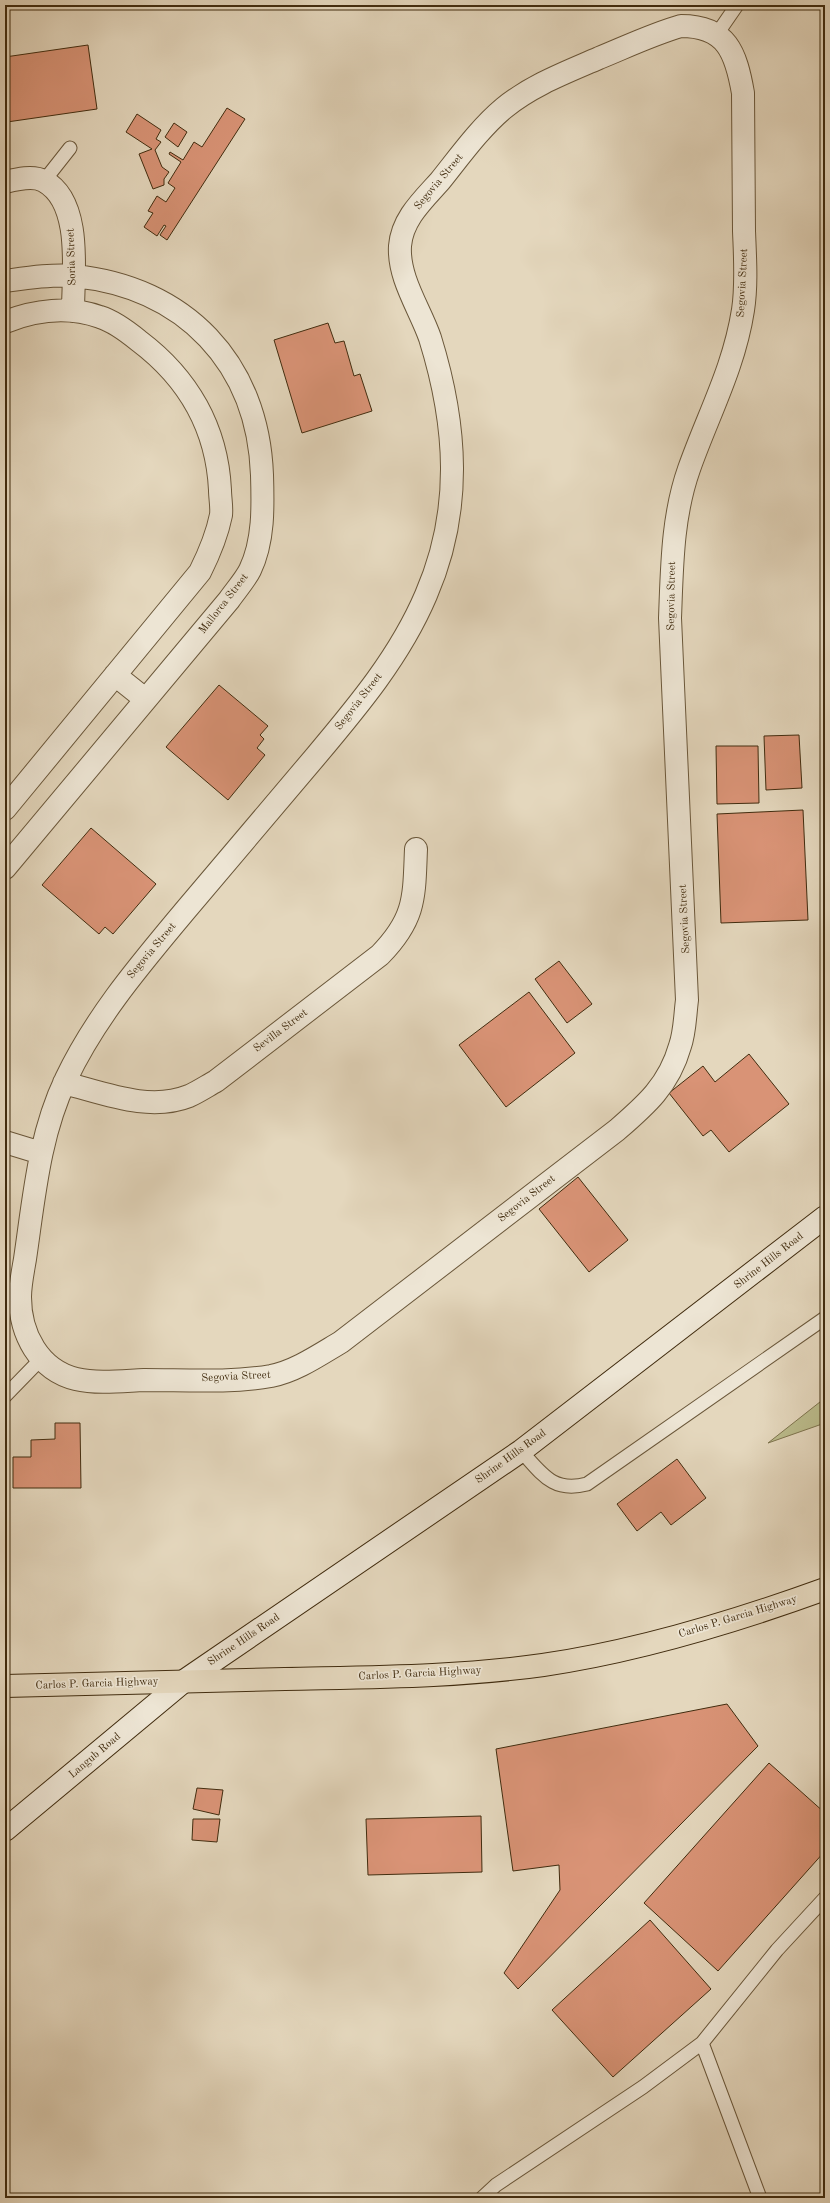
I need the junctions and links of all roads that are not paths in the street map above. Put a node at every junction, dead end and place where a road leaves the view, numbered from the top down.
1 (737, 5) edge
2 (717, 34) junction
3 (70, 148) dead end
4 (44, 181) junction
5 (5, 182) edge
6 (73, 276) junction
7 (5, 281) edge
8 (73, 311) junction
9 (5, 322) edge
10 (115, 675) junction
11 (145, 699) junction
12 (5, 810) edge
13 (416, 849) dead end
14 (5, 868) edge
15 (64, 1083) junction
16 (5, 1142) edge
17 (41, 1153) junction
18 (825, 1217) edge
19 (825, 1318) edge
20 (41, 1359) junction
21 (5, 1396) edge
22 (521, 1451) junction
23 (825, 1589) edge
24 (184, 1681) junction
25 (5, 1686) edge
26 (5, 1830) edge
27 (825, 1898) edge
28 (702, 2043) junction
29 (482, 2198) edge
30 (760, 2198) edge

1 - 2 lane
2 - 15 street, Segovia Street
2 - 20 street, Segovia Street
3 - 4 lane
4 - 5 street
4 - 6 street, Soria Street
6 - 7 street, Mallorca Street
6 - 8 street, Soria Street
6 - 11 street, Mallorca Street
8 - 9 street
8 - 10 street
10 - 11 street
10 - 12 street
11 - 14 street, Mallorca Street
13 - 15 street, Sevilla Street
15 - 17 street, Segovia Street
16 - 17 street
17 - 20 street, Segovia Street
18 - 22 street, Shrine Hills Road
19 - 22 lane
20 - 21 lane
22 - 24 street, Shrine Hills Road
23 - 24 highway, Carlos P. Garcia Highway
24 - 25 highway, Carlos P. Garcia Highway
24 - 26 street, Langub Road
27 - 28 lane
28 - 29 lane
28 - 30 lane

